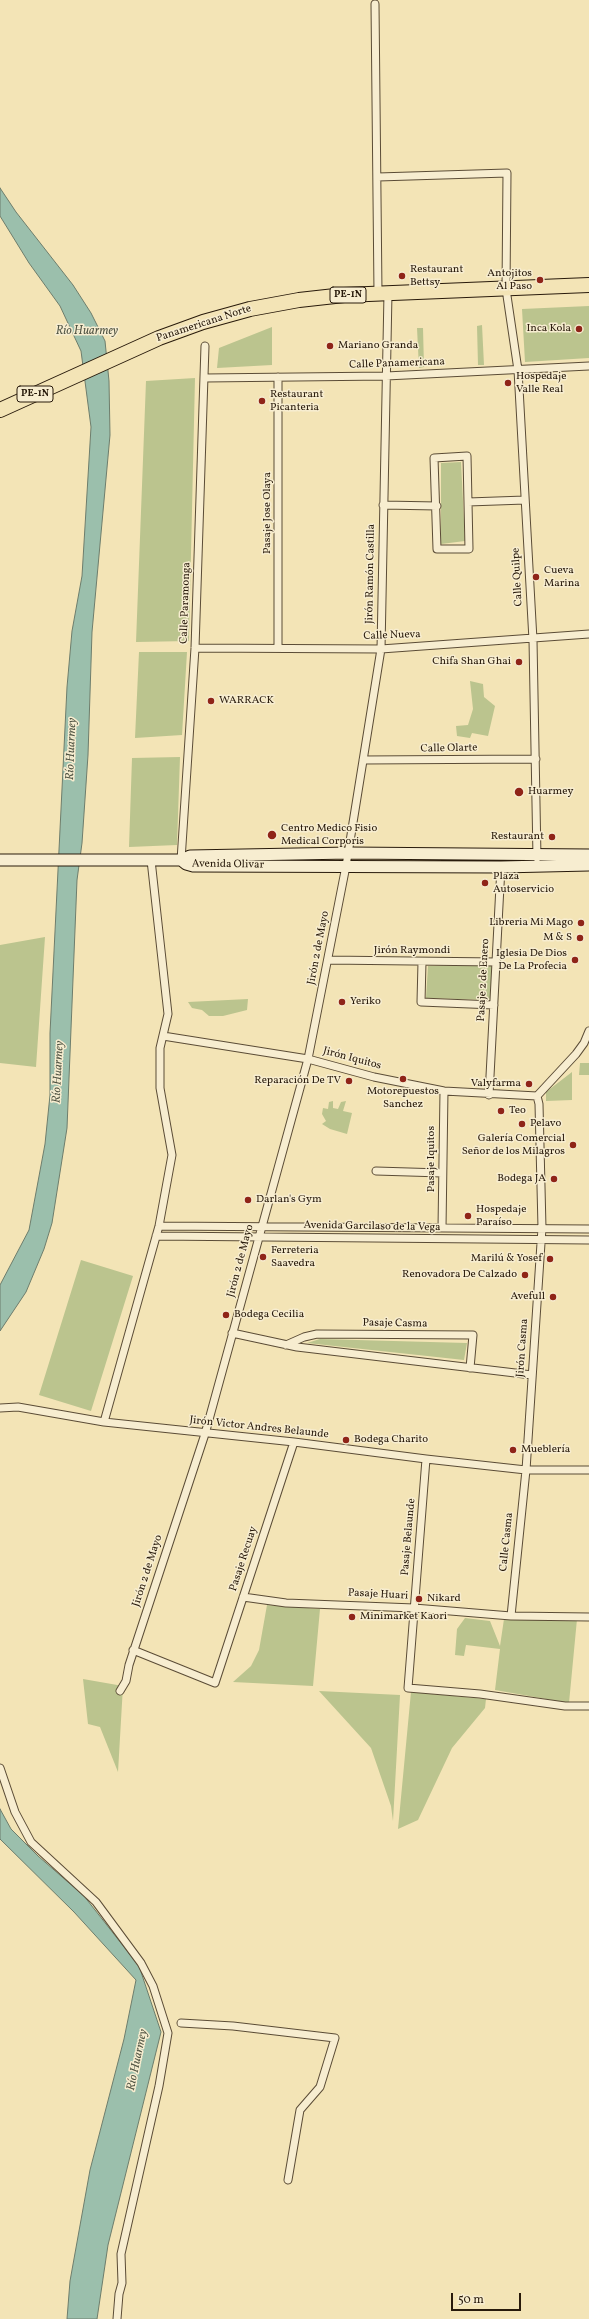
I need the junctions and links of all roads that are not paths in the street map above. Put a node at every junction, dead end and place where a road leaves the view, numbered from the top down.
1 (375, 4) dead end
2 (378, 177) junction
3 (589, 285) edge
4 (506, 289) junction
5 (383, 293) junction
6 (205, 346) dead end
7 (589, 366) edge
8 (518, 370) junction
9 (386, 376) junction
10 (278, 377) junction
11 (205, 378) junction
12 (0, 410) edge
13 (525, 500) junction
14 (468, 502) junction
15 (383, 505) junction
16 (437, 506) junction
17 (589, 634) edge
18 (533, 640) junction
19 (196, 648) junction
20 (278, 648) junction
21 (380, 649) junction
22 (536, 759) junction
23 (363, 760) junction
24 (349, 853) junction
25 (589, 855) edge
26 (0, 860) edge
27 (151, 860) junction
28 (181, 860) junction
29 (537, 860) junction
30 (589, 865) edge
31 (346, 866) junction
32 (501, 867) junction
33 (328, 960) junction
34 (422, 962) junction
35 (497, 962) junction
36 (494, 1005) junction
37 (589, 1030) edge
38 (163, 1036) junction
39 (308, 1059) junction
40 (444, 1091) junction
41 (489, 1095) junction
42 (537, 1096) junction
43 (376, 1171) dead end
44 (442, 1173) junction
45 (159, 1226) junction
46 (261, 1227) junction
47 (442, 1228) junction
48 (542, 1228) junction
49 (589, 1229) edge
50 (156, 1236) junction
51 (259, 1237) junction
52 (541, 1240) junction
53 (589, 1240) edge
54 (232, 1333) junction
55 (286, 1345) junction
56 (470, 1368) junction
57 (532, 1375) junction
58 (0, 1408) edge
59 (104, 1422) junction
60 (205, 1434) junction
61 (294, 1442) junction
62 (426, 1459) junction
63 (526, 1470) junction
64 (589, 1470) edge
65 (243, 1597) junction
66 (414, 1608) junction
67 (511, 1616) junction
68 (589, 1617) edge
69 (134, 1650) junction
70 (120, 1690) dead end
71 (589, 1706) edge
72 (0, 1768) edge
73 (181, 2023) dead end
74 (288, 2180) dead end
75 (117, 2319) edge

1 - 2 street, Jirón Ramón Castilla
2 - 4 street, Calle Quilpe
2 - 5 street, Jirón Ramón Castilla
3 - 4 highway, Panamericana Norte / PE-1N
4 - 5 highway, Panamericana Norte / PE-1N
4 - 8 street, Calle Quilpe
5 - 9 street, Jirón Ramón Castilla
5 - 12 highway, Panamericana Norte / PE-1N
6 - 11 street, Calle Paramonga
7 - 8 street, Calle Panamericana
8 - 9 street, Calle Panamericana
8 - 13 street, Calle Quilpe
9 - 10 street, Calle Panamericana
9 - 15 street, Jirón Ramón Castilla
10 - 11 street, Calle Panamericana
10 - 20 street, Pasaje Jose Olaya
11 - 19 street, Calle Paramonga
13 - 14 street
13 - 18 street, Calle Quilpe
14 - 16 street
14 - 16 street
15 - 16 street
15 - 21 street, Jirón Ramón Castilla
17 - 18 street, Calle Nueva
18 - 21 street, Calle Nueva
18 - 22 street, Calle Quilpe
19 - 20 street, Calle Nueva
19 - 28 street, Calle Paramonga
20 - 21 street, Calle Nueva
21 - 23 street, Jirón Ramón Castilla
22 - 23 street, Calle Olarte
22 - 29 street, Calle Quilpe
23 - 24 street, Jirón Ramón Castilla
24 - 28 street, Avenida Olivar
24 - 29 street, Avenida Olivar
24 - 31 street, Jirón 2 de Mayo
25 - 29 street, Avenida Olivar
26 - 27 street
27 - 28 street
27 - 38 street
28 - 31 street, Avenida Olivar
29 - 30 street, Avenida Olivar
29 - 32 street, Avenida Olivar
31 - 32 street, Avenida Olivar
31 - 33 street, Jirón 2 de Mayo
32 - 35 street, Pasaje 2 de Enero
33 - 34 street, Jirón Raymondi
33 - 39 street, Jirón 2 de Mayo
34 - 35 street, Jirón Raymondi
34 - 36 street
35 - 36 street, Pasaje 2 de Enero
36 - 41 street, Pasaje 2 de Enero
37 - 42 street
38 - 39 street, Jirón Iquitos
38 - 45 street
39 - 40 street, Jirón Iquitos
39 - 46 street, Jirón 2 de Mayo
40 - 41 street, Jirón Iquitos
40 - 44 street, Pasaje Iquitos
41 - 42 street, Jirón Iquitos
42 - 48 street, Jirón Casma
43 - 44 street
44 - 47 street, Pasaje Iquitos
45 - 46 street, Avenida Garcilaso de la Vega
45 - 50 street
46 - 47 street, Avenida Garcilaso de la Vega
46 - 51 street, Jirón 2 de Mayo
47 - 48 street, Avenida Garcilaso de la Vega
48 - 49 street, Avenida Garcilaso de la Vega
48 - 52 street, Jirón Casma
50 - 51 street, Avenida Garcilaso de la Vega
50 - 59 street
51 - 52 street, Avenida Garcilaso de la Vega
51 - 54 street, Jirón 2 de Mayo
52 - 53 street, Avenida Garcilaso de la Vega
52 - 57 street, Jirón Casma
54 - 55 street
54 - 60 street, Jirón 2 de Mayo
55 - 56 street
55 - 56 street, Pasaje Casma
56 - 57 street
57 - 63 street, Jirón Casma
58 - 59 street, Jirón Victor Andres Belaunde
59 - 60 street, Jirón Victor Andres Belaunde
60 - 61 street, Jirón Victor Andres Belaunde
60 - 69 street, Jirón 2 de Mayo
61 - 62 street, Jirón Victor Andres Belaunde
61 - 65 street, Pasaje Recuay
62 - 63 street, Jirón Victor Andres Belaunde
62 - 66 street, Pasaje Belaunde
63 - 64 street, Jirón Victor Andres Belaunde
63 - 67 street, Calle Casma
65 - 66 street, Pasaje Huari
65 - 69 street, Pasaje Recuay
66 - 67 street, Pasaje Huari
66 - 71 street, Pasaje Belaunde
67 - 68 street, Pasaje Huari
69 - 70 street, Jirón 2 de Mayo
72 - 75 street
73 - 74 street

